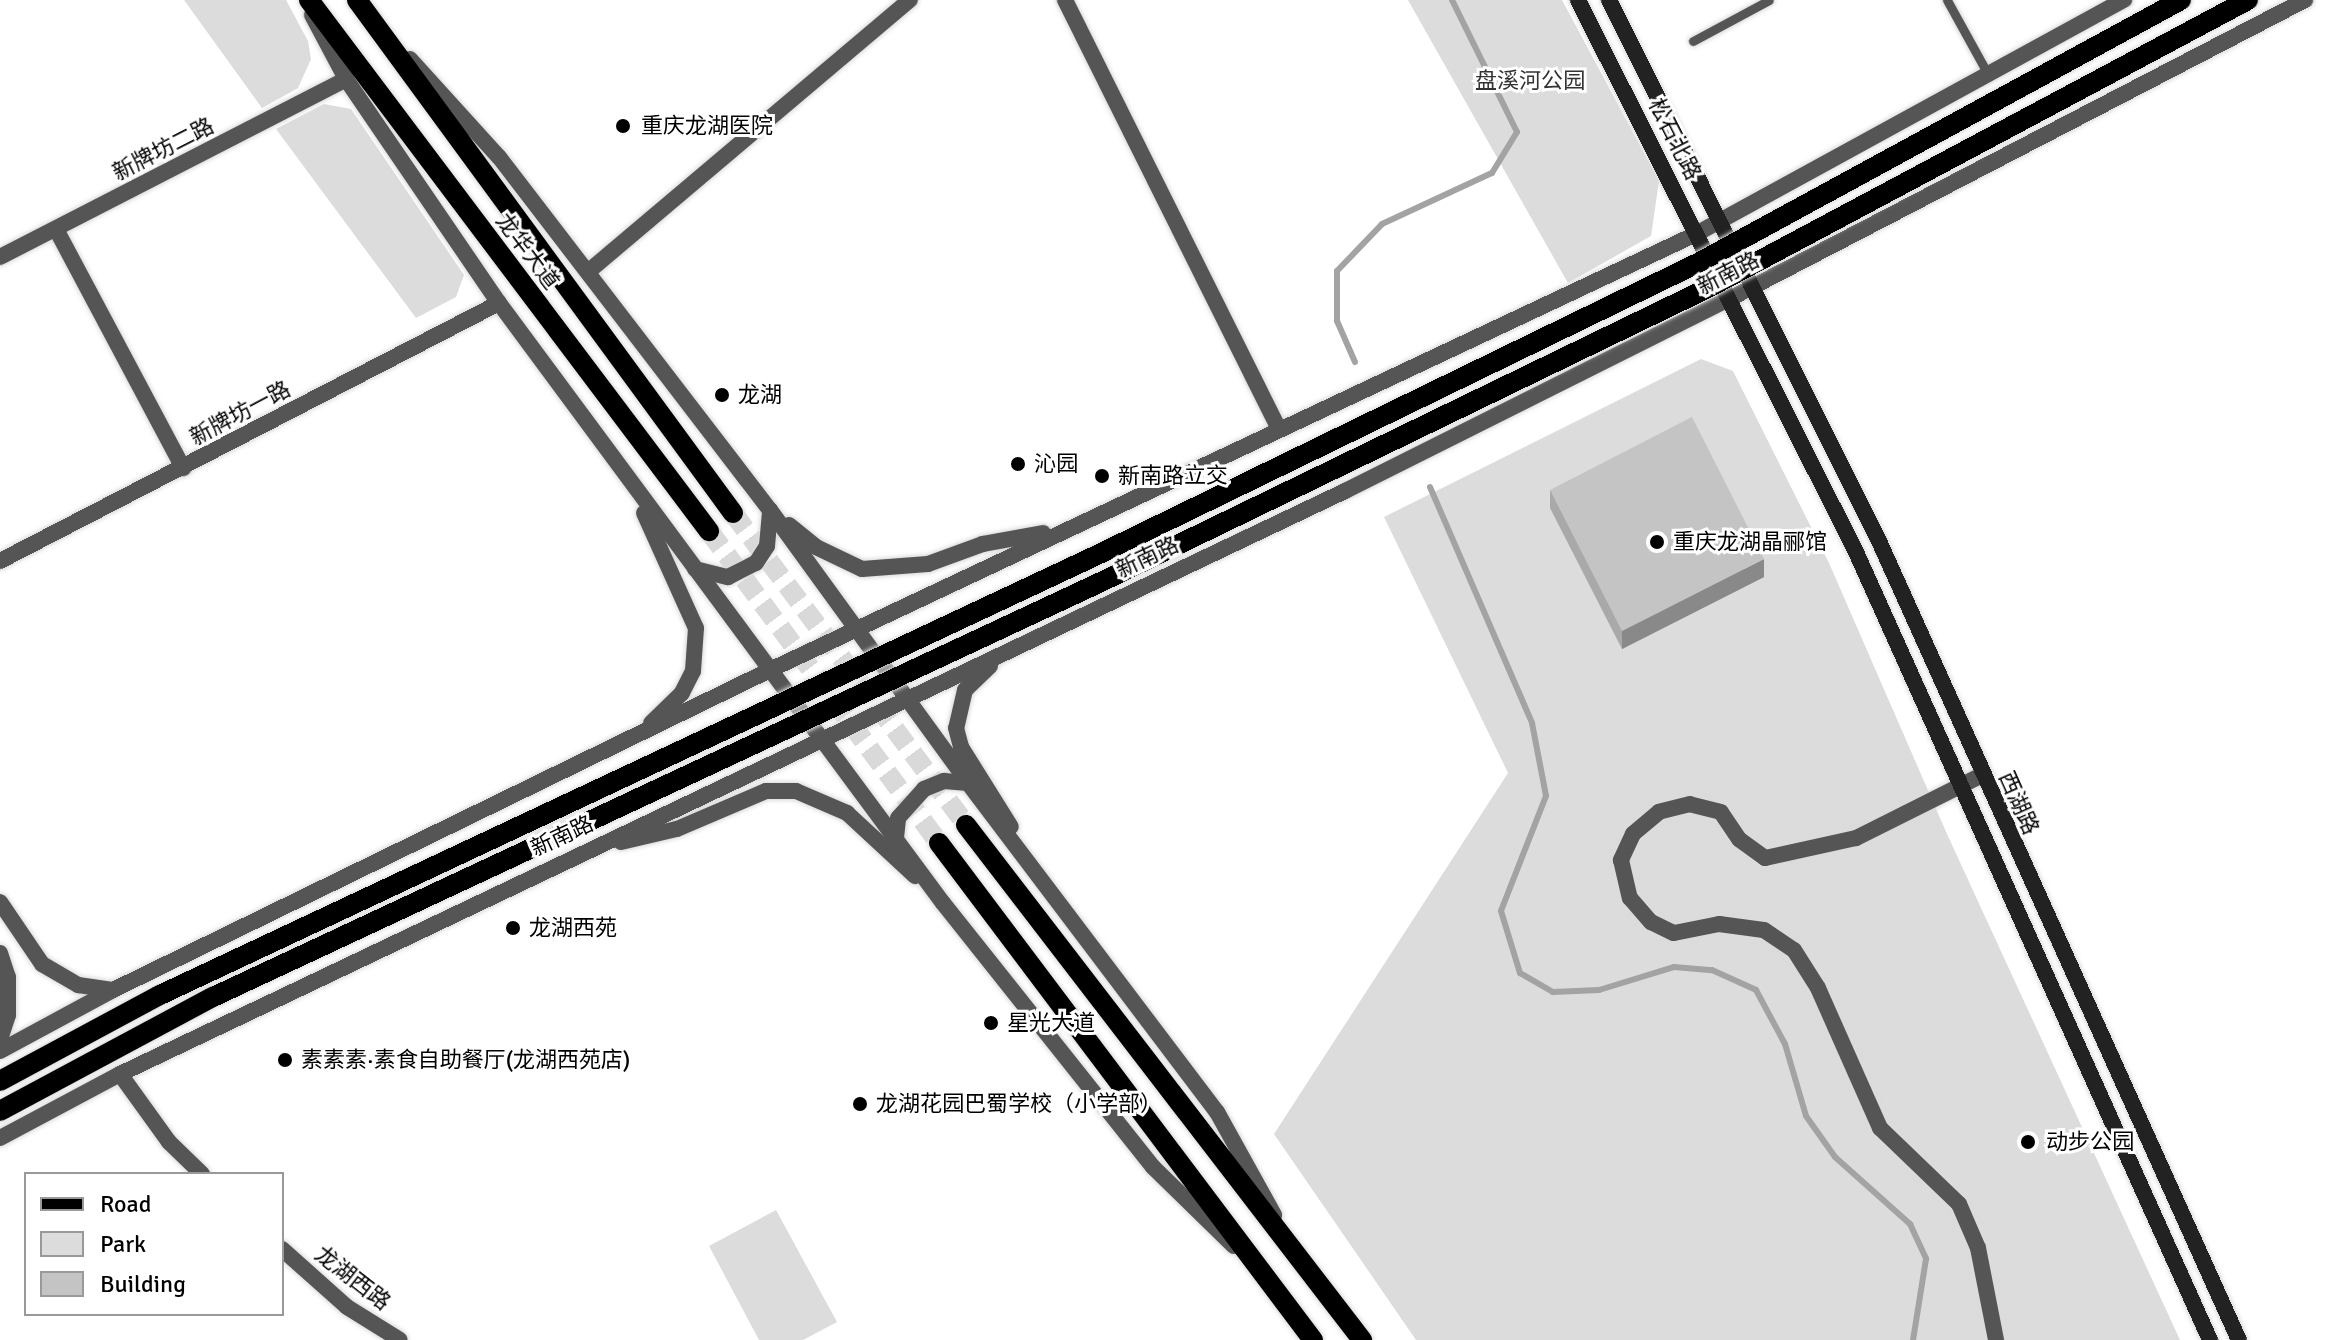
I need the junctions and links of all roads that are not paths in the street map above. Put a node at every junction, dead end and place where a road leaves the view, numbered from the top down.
1 (306, 0) edge
2 (910, 0) edge
3 (1065, 0) edge
4 (1578, 0) edge
5 (1609, 0) edge
6 (1769, 0) edge
7 (1947, 0) edge
8 (2124, 0) edge
9 (2181, 0) edge
10 (2248, 0) edge
11 (2305, 0) edge
12 (357, 1) edge
13 (1693, 41) dead end
14 (1989, 76) junction
15 (346, 79) junction
16 (1723, 220) junction
17 (56, 229) junction
18 (1698, 233) junction
19 (0, 257) edge
20 (589, 271) junction
21 (1755, 286) junction
22 (1731, 298) junction
23 (499, 303) junction
24 (1279, 430) junction
25 (183, 468) junction
26 (625, 476) junction
27 (770, 510) junction
28 (733, 513) tunnel mouth
29 (1065, 529) junction
30 (709, 531) tunnel mouth
31 (0, 561) edge
32 (694, 569) junction
33 (857, 629) junction
34 (1017, 645) junction
35 (772, 669) junction
36 (906, 698) junction
37 (638, 735) junction
38 (823, 739) junction
39 (1982, 775) junction
40 (968, 783) junction
41 (1958, 786) junction
42 (966, 825) tunnel mouth
43 (896, 838) junction
44 (939, 843) tunnel mouth
45 (588, 850) junction
46 (1027, 861) junction
47 (0, 902) edge
48 (943, 903) junction
49 (0, 953) edge
50 (113, 990) junction
51 (0, 1039) edge
52 (0, 1051) edge
53 (120, 1074) junction
54 (0, 1081) edge
55 (0, 1111) edge
56 (0, 1138) edge
57 (200, 1172) edge
58 (284, 1251) edge
59 (1294, 1251) junction
60 (1263, 1274) junction
61 (400, 1340) edge
62 (1313, 1340) edge
63 (1362, 1340) edge
64 (1996, 1340) edge
65 (2210, 1340) edge
66 (2239, 1340) edge

1 - 15 street
1 - 30 main road, 龙华大道
2 - 20 street
3 - 24 street
4 - 18 main road, 松石北路
5 - 16 main road, 松石北路
6 - 13 lane
7 - 14 lane
8 - 14 street
9 - 54 main road, 新南路, bridge
10 - 55 main road, 新南路, bridge
11 - 21 street, 新南路
12 - 20 street
12 - 28 main road, 龙华大道
14 - 16 street
15 - 17 street, 新牌坊二路
15 - 23 street
16 - 18 street
16 - 21 main road, 松石北路
17 - 19 street, 新牌坊二路
17 - 25 street
18 - 22 main road, 松石北路
18 - 24 street
20 - 27 street
21 - 22 street, 新南路
21 - 39 main road, 西湖路
22 - 34 street, 新南路
22 - 41 main road
23 - 25 street, 新牌坊一路
23 - 26 street
24 - 29 street
25 - 31 street, 新牌坊一路
26 - 32 street
26 - 37 street
27 - 29 street
27 - 32 street
27 - 33 street
29 - 33 street
32 - 35 street
33 - 35 street
33 - 36 street
34 - 36 street, 新南路
34 - 46 street
35 - 37 street
35 - 38 street
36 - 38 street, 新南路
36 - 40 street
37 - 50 street
38 - 43 street
38 - 45 street, 新南路
39 - 41 street
39 - 66 main road, 西湖路
40 - 43 street
40 - 46 street
41 - 64 street
41 - 65 main road
42 - 59 main road
43 - 48 street
44 - 60 main road
45 - 48 street
45 - 53 street, 新南路
46 - 59 street
47 - 50 street
48 - 60 street
49 - 51 street
50 - 52 street
53 - 56 street, 新南路
53 - 57 street
58 - 61 street, 龙湖西路
59 - 63 main road
60 - 62 main road

